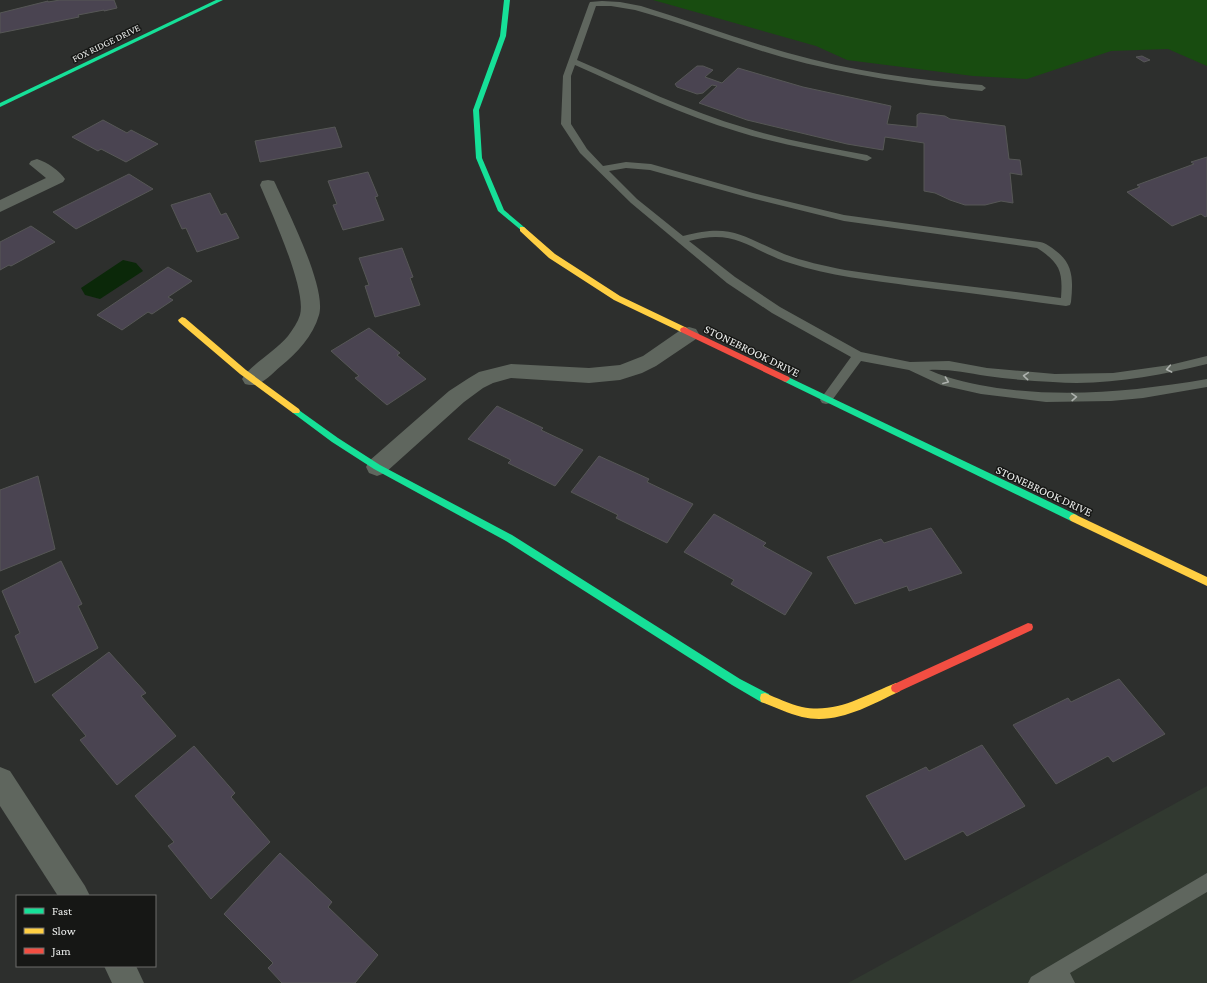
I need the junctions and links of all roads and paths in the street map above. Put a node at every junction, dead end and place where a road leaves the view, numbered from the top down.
1 (220, 0) edge
2 (507, 0) edge
3 (572, 61) junction
4 (982, 88) dead end
5 (0, 106) edge
6 (867, 158) dead end
7 (37, 164) dead end
8 (601, 169) junction
9 (268, 185) dead end
10 (0, 208) edge
11 (680, 240) junction
12 (182, 320) dead end
13 (689, 334) junction
14 (858, 356) junction
15 (1207, 360) edge
16 (910, 366) junction
17 (252, 379) junction
18 (1207, 383) edge
19 (826, 400) junction
20 (377, 466) junction
21 (1207, 582) edge
22 (1028, 627) dead end
23 (0, 781) edge
24 (1207, 882) edge
25 (74, 895) edge
26 (120, 967) edge
27 (1062, 977) edge
28 (129, 983) edge
29 (1037, 983) edge

1 - 5 street, FOX RIDGE DRIVE
2 - 13 street, STONEBROOK DRIVE
3 - 4 lane
3 - 6 lane
3 - 8 lane
7 - 10 street
8 - 11 lane
8 - 11 lane
9 - 17 street
11 - 14 lane
12 - 17 street
13 - 19 street, STONEBROOK DRIVE
13 - 20 street
14 - 16 lane
14 - 19 lane
15 -> 16 lane
16 -> 18 lane
17 - 20 street
19 - 21 street, STONEBROOK DRIVE
20 - 22 street
23 - 25 street
24 - 27 lane
26 - 28 street
27 - 29 lane

